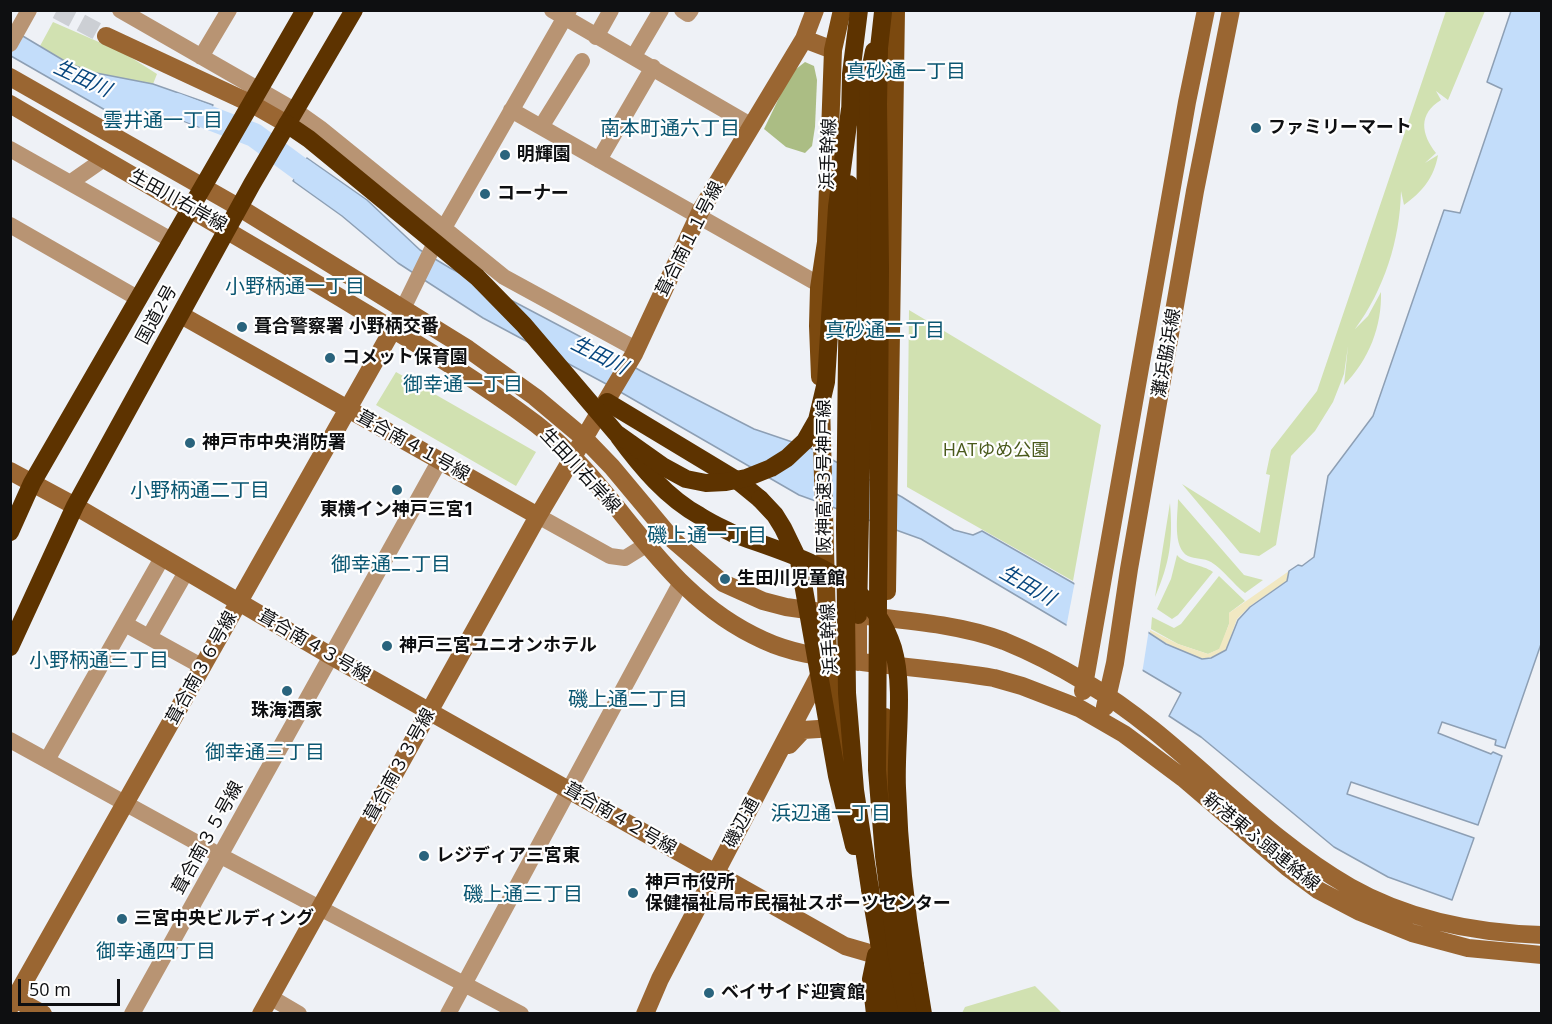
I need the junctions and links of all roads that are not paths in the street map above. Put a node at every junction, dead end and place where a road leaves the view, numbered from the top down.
1 (120, 10) edge
2 (229, 10) edge
3 (305, 10) edge
4 (354, 10) edge
5 (611, 10) edge
6 (661, 10) edge
7 (682, 10) edge
8 (691, 10) edge
9 (815, 10) edge
10 (843, 10) edge
11 (859, 10) edge
12 (1206, 10) edge
13 (1231, 10) edge
14 (887, 11) edge
15 (562, 13) edge
16 (145, 16) edge
17 (26, 17) edge
18 (106, 36) tunnel mouth
19 (596, 38) junction
20 (804, 39) junction
21 (10, 44) edge
22 (833, 50) junction
23 (634, 56) junction
24 (201, 57) junction
25 (582, 61) dead end
26 (653, 67) junction
27 (10, 77) edge
28 (256, 97) junction
29 (10, 104) edge
30 (850, 109) junction
31 (511, 110) junction
32 (291, 118) junction
33 (752, 126) junction
34 (541, 127) junction
35 (10, 148) edge
36 (104, 159) junction
37 (598, 160) junction
38 (71, 182) junction
39 (203, 188) junction
40 (240, 208) junction
41 (191, 209) junction
42 (698, 217) junction
43 (444, 228) junction
44 (229, 230) junction
45 (13, 232) edge
46 (173, 241) junction
47 (820, 285) junction
48 (139, 299) junction
49 (403, 308) junction
50 (181, 315) junction
51 (393, 329) junction
52 (635, 351) junction
53 (609, 399) junction
54 (347, 409) junction
55 (616, 433) junction
56 (585, 439) junction
57 (573, 458) junction
58 (440, 460) junction
59 (10, 471) edge
60 (32, 483) junction
61 (75, 506) junction
62 (538, 516) junction
63 (10, 532) edge
64 (646, 545) junction
65 (162, 558) junction
66 (186, 572) junction
67 (681, 582) junction
68 (239, 602) junction
69 (828, 613) junction
70 (858, 615) junction
71 (886, 618) junction
72 (125, 624) junction
73 (149, 638) junction
74 (10, 646) edge
75 (330, 656) junction
76 (828, 658) junction
77 (858, 662) junction
78 (884, 665) junction
79 (202, 667) junction
80 (1085, 681) junction
81 (1108, 697) junction
82 (1079, 708) junction
83 (430, 712) junction
84 (1101, 720) junction
85 (10, 740) edge
86 (843, 741) junction
87 (47, 760) junction
88 (775, 760) junction
89 (569, 790) junction
90 (125, 803) junction
91 (221, 856) junction
92 (716, 873) junction
93 (870, 888) junction
94 (320, 908) junction
95 (1542, 935) edge
96 (876, 955) junction
97 (1542, 955) edge
98 (465, 983) junction
99 (270, 997) junction
100 (12, 1000) edge
101 (43, 1014) edge
102 (132, 1014) edge
103 (261, 1014) edge
104 (299, 1014) edge
105 (448, 1014) edge
106 (521, 1014) edge
107 (645, 1014) edge
108 (875, 1014) edge
109 (884, 1014) edge
110 (891, 1014) edge
111 (908, 1014) edge
112 (916, 1014) edge
113 (923, 1014) edge

1 - 16 street
2 - 24 street
3 - 28 highway, 国道2号
4 - 32 highway, 国道2号
5 - 19 street
6 - 23 street
7 - 8 street
9 - 20 street, 葺合南１１号線
10 - 22 main road, 浜手幹線
11 - 30 highway, 阪神高速3号神戸線, bridge
12 - 80 street, 灘浜脇浜線
13 - 81 street, 灘浜脇浜線
14 - 70 highway, bridge
14 - 71 main road
14 - 111 highway, bridge
15 - 19 street
15 - 31 street
16 - 24 street
17 - 21 street
18 - 28 street
19 - 23 street
20 - 22 street
20 - 33 street, 葺合南１１号線
22 - 47 main road, 浜手幹線
23 - 26 street
24 - 28 street
25 - 34 street
26 - 33 street
26 - 37 street
27 - 39 street, 生田川右岸線
28 - 32 street
28 - 39 highway, 国道2号
29 - 36 street, 生田川右岸線
30 - 55 highway, bridge
30 - 93 highway, 阪神高速3号神戸線, bridge
31 - 34 street
31 - 43 street
32 - 40 highway, 国道2号
32 - 43 street
32 - 55 highway, bridge
33 - 42 street, 葺合南１１号線
34 - 37 street
35 - 38 street
36 - 38 street
36 - 41 street, 生田川右岸線
37 - 42 street
38 - 46 street
39 - 40 street, 生田川右岸線
39 - 41 highway, 国道2号
40 - 44 highway, 国道2号
40 - 49 street, 生田川右岸線
41 - 44 street, 生田川右岸線
41 - 46 highway, 国道2号
42 - 47 street
42 - 52 street, 葺合南１１号線
43 - 49 street
43 - 52 street
44 - 50 highway, 国道2号
44 - 51 street, 生田川右岸線
45 - 48 street
46 - 48 highway, 国道2号
47 - 69 main road, 浜手幹線
48 - 60 highway, 国道2号
49 - 51 street
49 - 56 street, 生田川右岸線
50 - 54 street, 葺合南４１号線
50 - 61 highway, 国道2号
51 - 54 street, 葺合南３６号線
51 - 57 street, 生田川右岸線
52 - 53 street, 葺合南１１号線
53 - 56 street, 葺合南１１号線
53 - 93 highway, bridge
54 - 58 street, 葺合南４１号線
54 - 68 street, 葺合南３６号線
55 - 113 highway, bridge
56 - 57 street, 葺合南３３号線
56 - 69 street, 生田川右岸線
57 - 62 street, 葺合南３３号線
57 - 64 street, 生田川右岸線
58 - 62 street, 葺合南４１号線
58 - 75 street, 葺合南３５号線
59 - 60 street, 葺合南４３号線
60 - 61 street, 葺合南４３号線
60 - 63 highway, 国道2号
61 - 65 street, 葺合南４３号線
61 - 74 highway, 国道2号
62 - 64 street, 葺合南４１号線
62 - 83 street, 葺合南３３号線
64 - 67 street, 生田川右岸線
65 - 66 street, 葺合南４３号線
65 - 72 street
66 - 68 street, 葺合南４３号線
66 - 73 street
67 - 76 street, 生田川右岸線
67 - 89 street
68 - 75 street, 葺合南４３号線
68 - 79 street, 葺合南３６号線
69 - 70 street
69 - 76 main road, 浜手幹線
70 - 71 street
70 - 77 street
71 - 78 main road
71 - 80 street
72 - 73 street
72 - 87 street
73 - 79 street
75 - 83 street, 葺合南４３号線
75 - 91 street, 葺合南３５号線
76 - 77 street
76 - 86 main road, 浜手幹線
76 - 88 street, 磯辺通
77 - 78 street
78 - 82 street
78 - 112 main road
79 - 90 street, 葺合南３６号線
80 - 81 street
80 - 82 street, 灘浜脇浜線
81 - 84 street, 灘浜脇浜線
81 - 95 street, 新港東ふ頭連絡線
82 - 84 street
83 - 89 street, 葺合南４２号線
83 - 94 street, 葺合南３３号線
84 - 97 street, 新港東ふ頭連絡線
85 - 87 street
86 - 88 street, 磯辺通
86 - 96 main road, 浜手幹線
87 - 90 street
88 - 92 street, 磯辺通
89 - 92 street, 葺合南４２号線
89 - 98 street
90 - 91 street
90 - 100 street, 葺合南３６号線
91 - 94 street
91 - 102 street, 葺合南３５号線
92 - 96 street, 葺合南４２号線
92 - 107 street, 磯辺通
93 - 110 highway, 阪神高速3号神戸線
94 - 98 street
94 - 99 street, 葺合南３３号線
96 - 108 highway
96 - 109 main road, 浜手幹線
98 - 105 street
98 - 106 street
99 - 103 street, 葺合南３３号線
99 - 104 street
100 - 101 street

